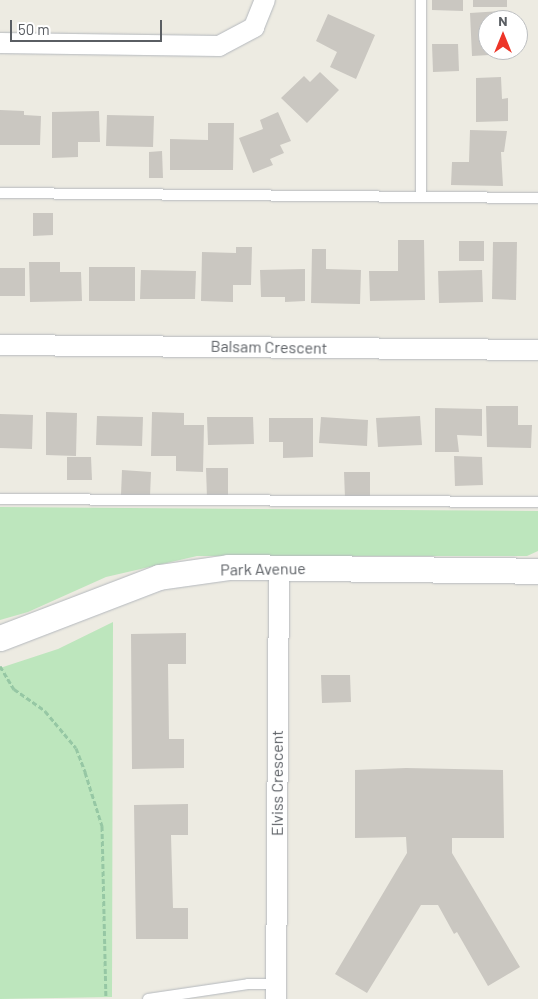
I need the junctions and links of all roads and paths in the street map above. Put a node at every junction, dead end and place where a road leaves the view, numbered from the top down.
1 (265, 0) edge
2 (421, 0) edge
3 (0, 43) edge
4 (0, 193) edge
5 (421, 197) junction
6 (538, 198) edge
7 (0, 345) edge
8 (538, 350) edge
9 (0, 499) edge
10 (538, 502) edge
11 (279, 567) junction
12 (538, 571) edge
13 (0, 638) edge
14 (0, 666) edge
15 (276, 992) edge
16 (106, 999) edge
17 (148, 999) edge

1 - 3 street
2 - 5 lane
4 - 5 lane
5 - 6 lane
7 - 8 street, Balsam Crescent
9 - 10 lane
11 - 12 street, Park Avenue
11 - 13 street, Park Avenue
11 - 15 street, Elviss Crescent
14 - 16 path
15 - 17 lane

